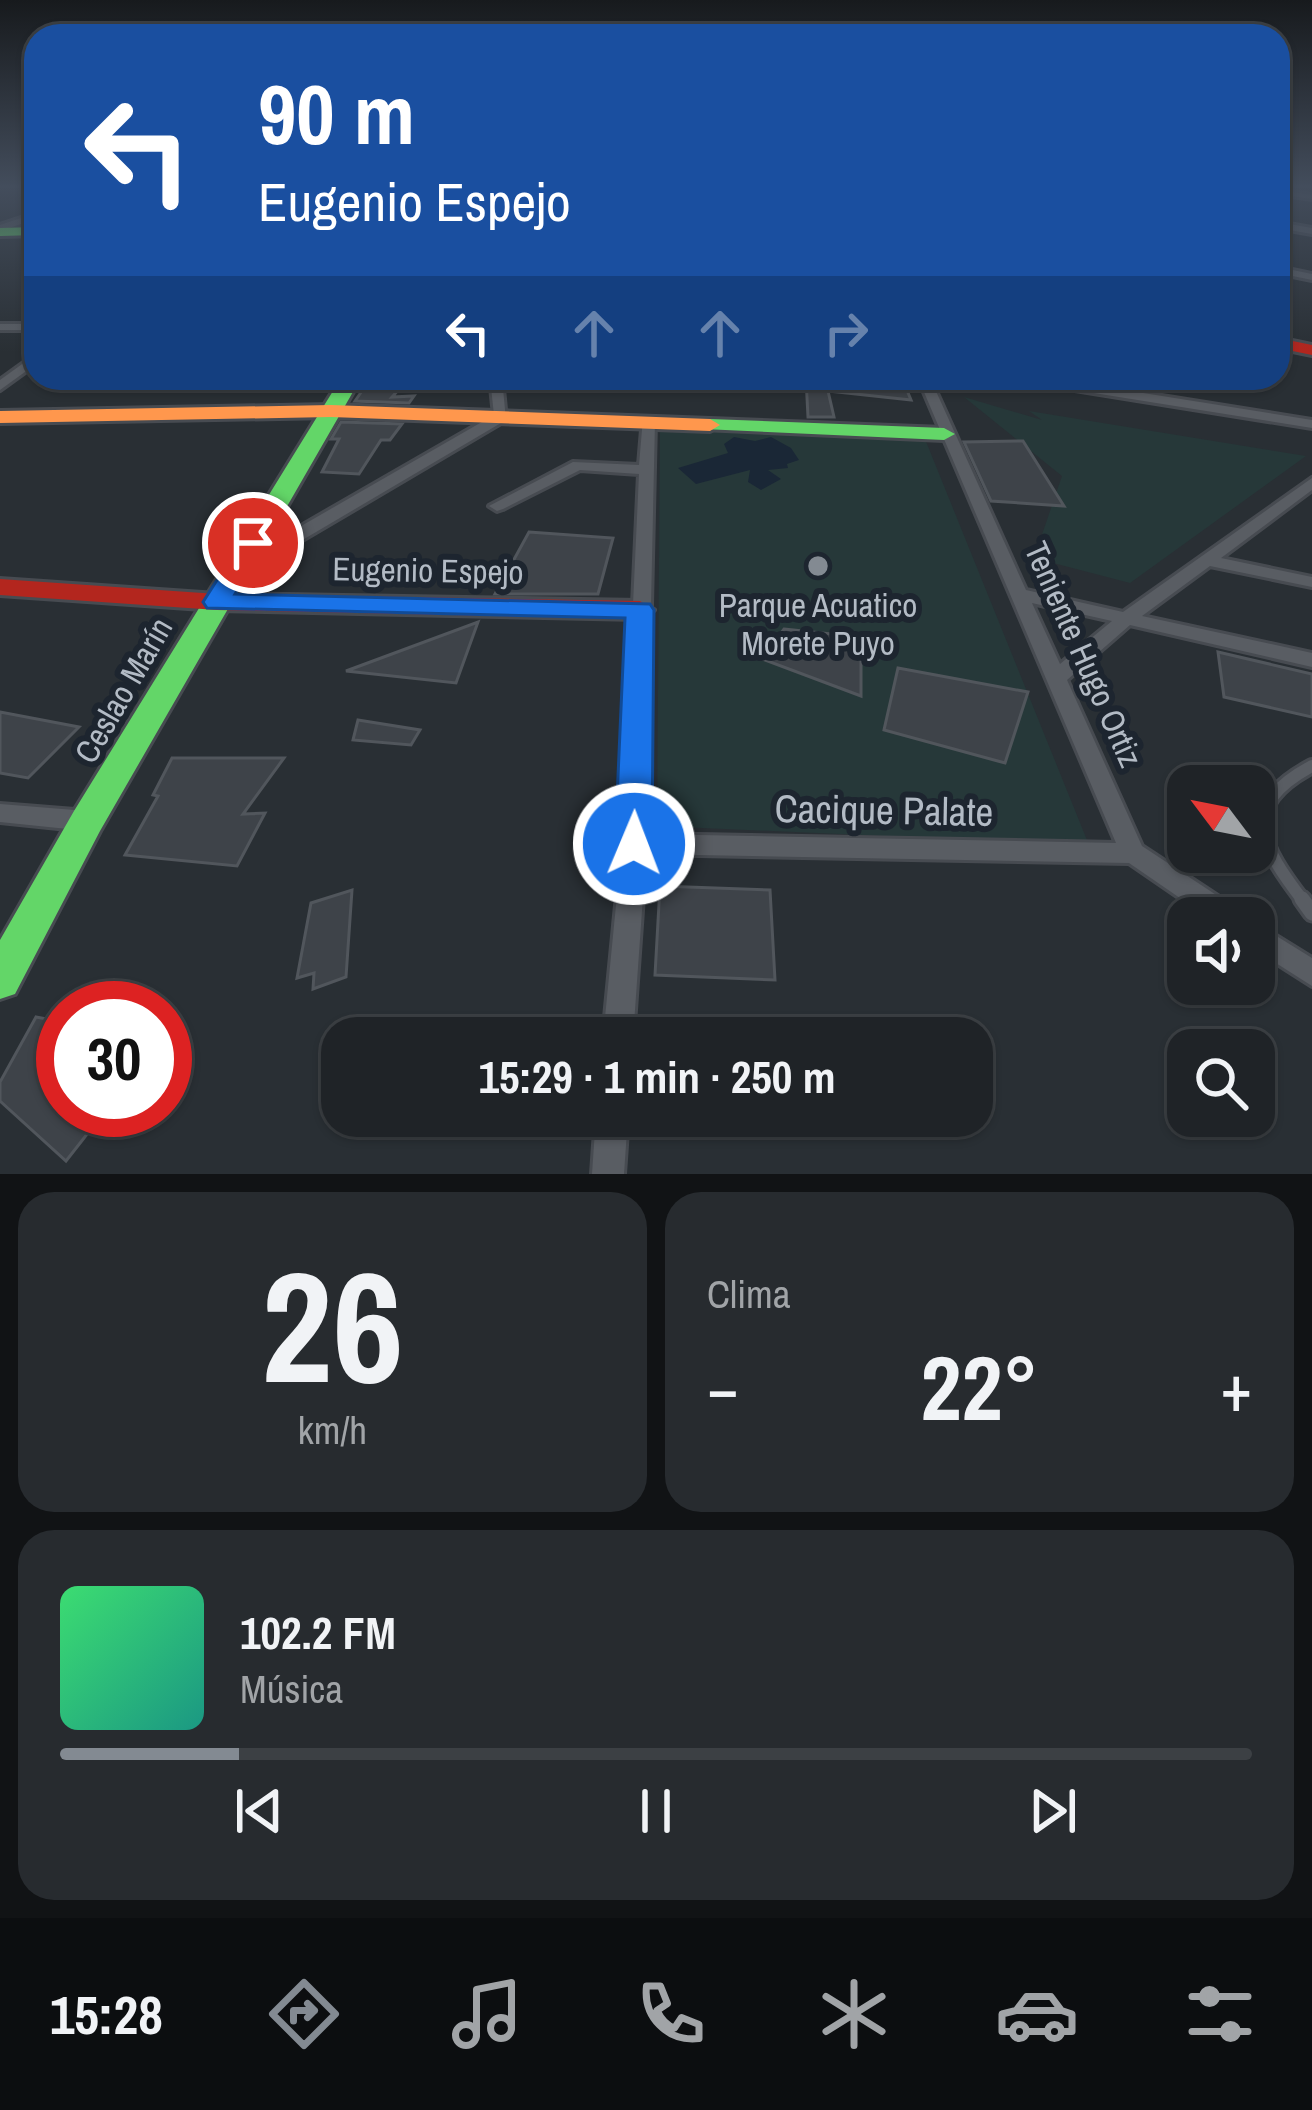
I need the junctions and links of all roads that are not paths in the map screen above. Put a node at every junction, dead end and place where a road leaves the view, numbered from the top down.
1 (24, 367) edge
2 (0, 373) edge
3 (16, 373) junction
4 (0, 386) edge
5 (344, 390) edge
6 (498, 390) edge
7 (928, 390) edge
8 (1100, 390) edge
9 (331, 411) junction
10 (0, 417) edge
11 (501, 417) junction
12 (648, 421) junction
13 (1312, 424) edge
14 (944, 434) junction
15 (644, 470) junction
16 (1312, 483) edge
17 (497, 506) dead end
18 (288, 541) dead end
19 (1207, 560) junction
20 (1312, 582) edge
21 (0, 587) edge
22 (1018, 595) junction
23 (217, 602) junction
24 (640, 610) junction
25 (1127, 618) junction
26 (1312, 660) edge
27 (1058, 677) junction
28 (1312, 766) edge
29 (0, 813) edge
30 (87, 821) junction
31 (634, 844) junction
32 (1133, 853) junction
33 (1199, 897) edge
34 (1312, 913) edge
35 (1275, 948) edge
36 (1312, 973) edge
37 (1, 975) edge
38 (620, 1017) edge
39 (611, 1137) edge
40 (608, 1174) edge

1 - 3 street
2 - 3 street
3 - 4 street
5 - 9 street, Ceslao Marín
6 - 11 street
7 - 14 street, Teniente Hugo Ortiz
8 - 13 street
9 - 10 street
9 - 11 street
9 - 23 street, Ceslao Marín
11 - 12 street
11 - 18 street
12 - 14 street
12 - 15 street
14 - 22 street, Teniente Hugo Ortiz
15 - 17 street
15 - 24 street
16 - 19 street
19 - 20 street
19 - 25 street
21 - 23 street, Eugenio Espejo
22 - 25 street
22 - 27 street, Teniente Hugo Ortiz
23 - 24 street, Eugenio Espejo
23 - 30 street, Ceslao Marín
24 - 31 street
25 - 26 street
25 - 27 street
27 - 32 street, Teniente Hugo Ortiz
28 - 34 lane
29 - 30 street
30 - 37 street, Ceslao Marín
31 - 32 street, Cacique Palate
31 - 38 street
32 - 33 street
35 - 36 street
39 - 40 street

